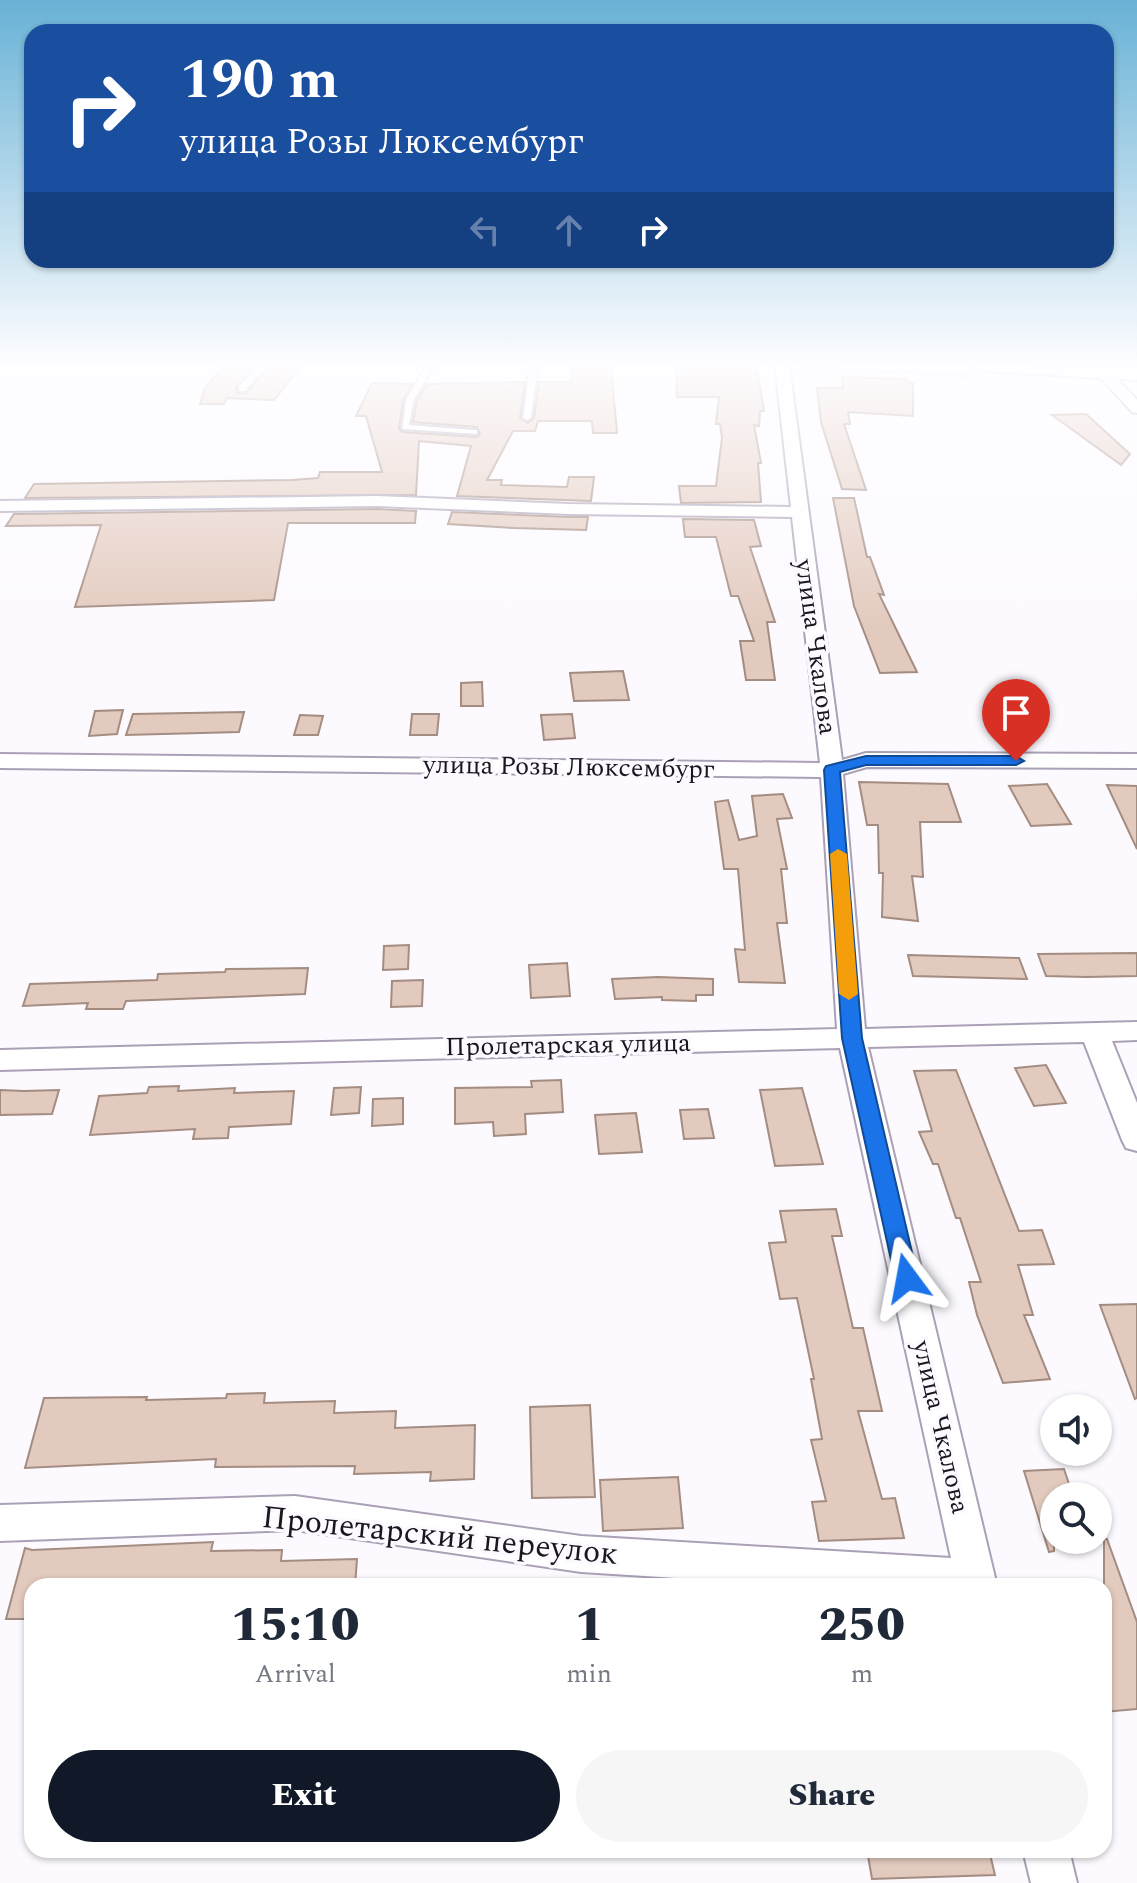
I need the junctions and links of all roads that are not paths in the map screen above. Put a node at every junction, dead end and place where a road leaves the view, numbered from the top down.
1 (792, 453) edge
2 (0, 506) edge
3 (798, 512) junction
4 (0, 761) edge
5 (1137, 761) edge
6 (832, 770) junction
7 (1137, 1031) edge
8 (1094, 1032) junction
9 (852, 1038) junction
10 (0, 1060) edge
11 (1137, 1140) edge
12 (0, 1523) edge
13 (920, 1578) edge
14 (975, 1578) edge
15 (1048, 1858) edge
16 (1054, 1883) edge

1 - 3 street, улица Чкалова
2 - 3 street
3 - 6 street, улица Чкалова
4 - 6 street, улица Розы Люксембург
5 - 6 street, улица Розы Люксембург
6 - 9 street, улица Чкалова
7 - 8 street, Пролетарская улица
8 - 9 street, Пролетарская улица
8 - 11 street
9 - 10 street, Пролетарская улица
9 - 14 street, улица Чкалова
12 - 13 street, Пролетарский переулок
15 - 16 street

